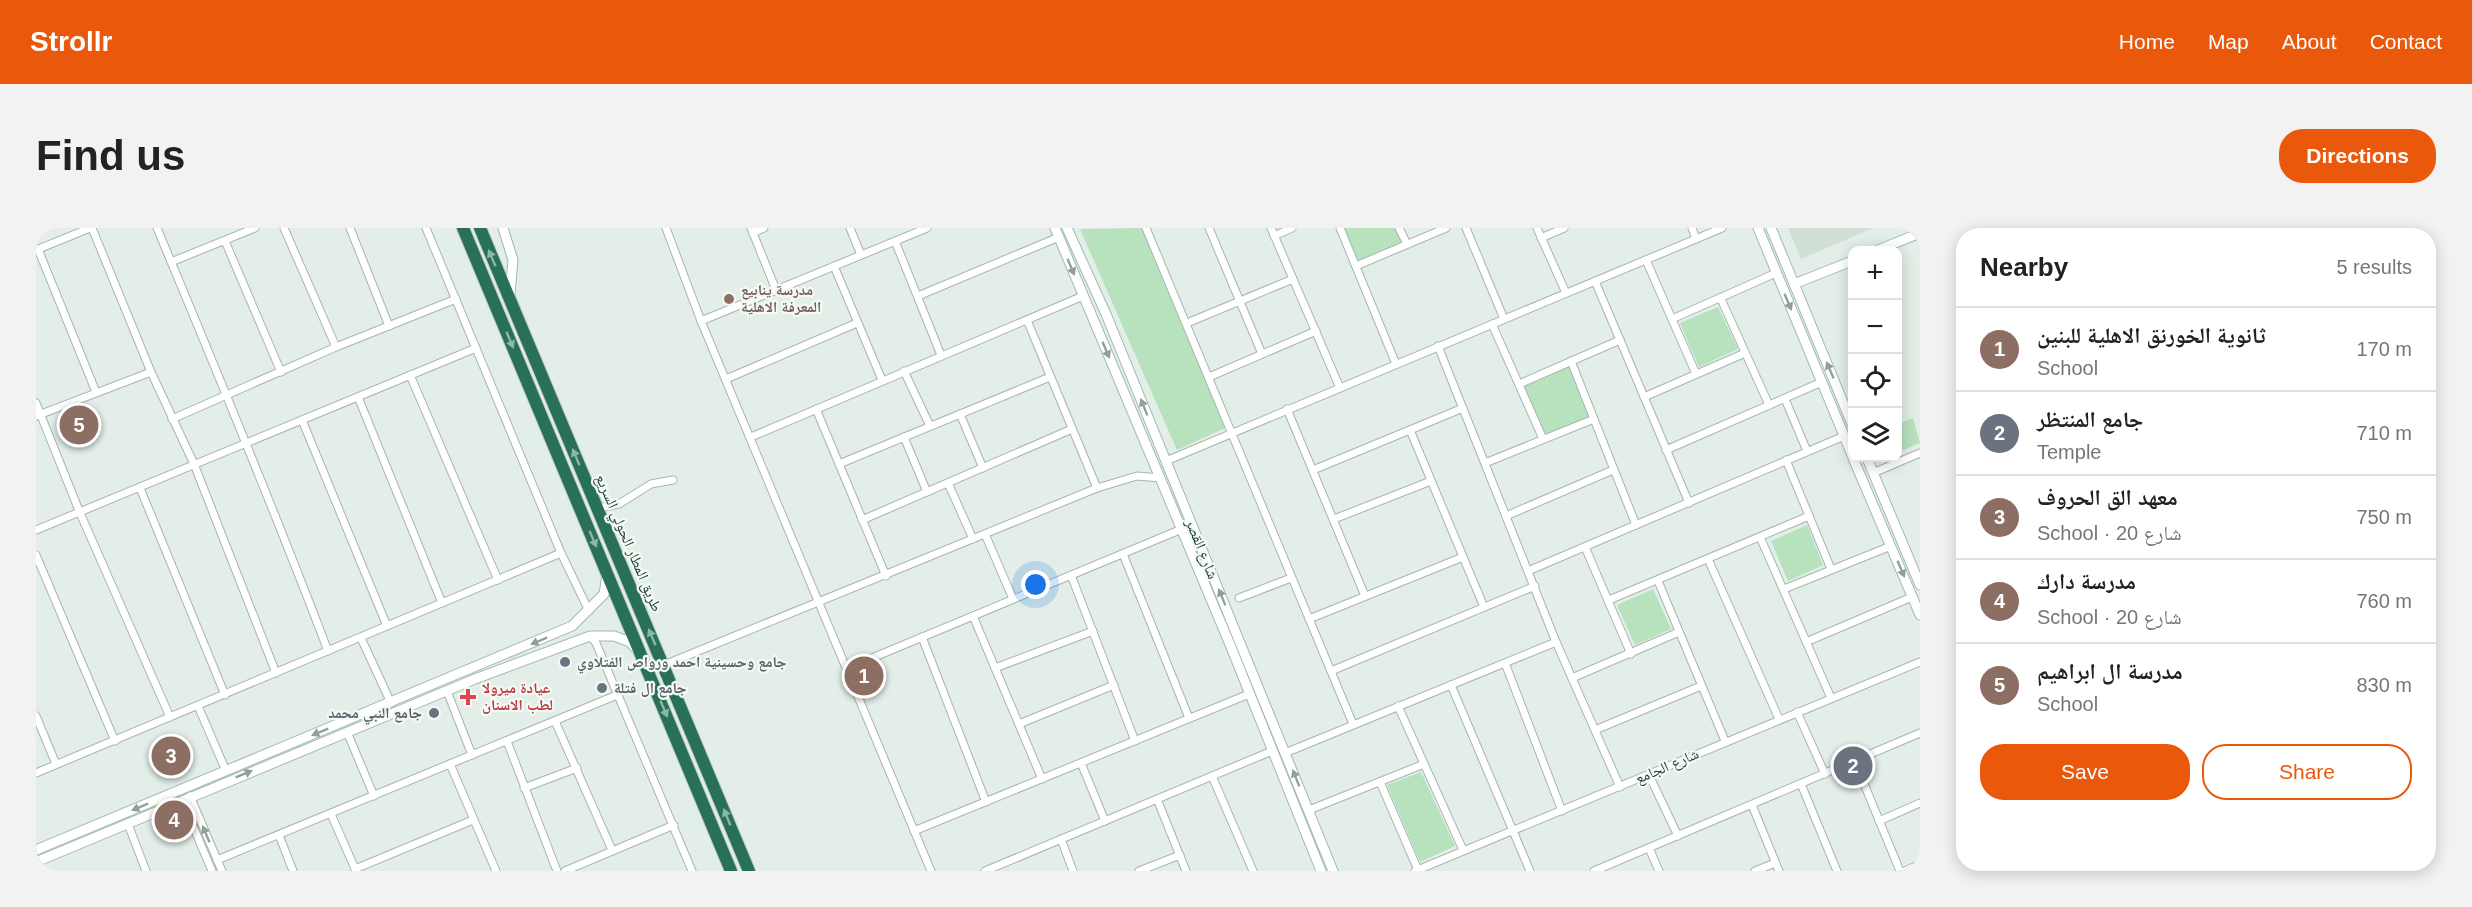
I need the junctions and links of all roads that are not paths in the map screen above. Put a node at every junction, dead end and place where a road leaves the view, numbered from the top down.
1 (91, 228) edge
2 (157, 228) edge
3 (255, 228) edge
4 (284, 228) edge
5 (350, 228) edge
6 (426, 228) edge
7 (462, 228) edge
8 (480, 228) edge
9 (503, 228) edge
10 (666, 228) edge
11 (764, 228) edge
12 (850, 228) edge
13 (927, 228) edge
14 (1067, 228) edge
15 (1146, 228) edge
16 (1209, 228) edge
17 (1270, 228) edge
18 (1292, 228) edge
19 (1340, 228) edge
20 (1399, 228) edge
21 (1446, 228) edge
22 (1466, 228) edge
23 (1537, 228) edge
24 (1564, 228) edge
25 (1692, 228) edge
26 (1722, 228) edge
27 (1758, 228) edge
28 (1771, 228) edge
29 (752, 230) edge
30 (1057, 233) edge
31 (1914, 233) edge
32 (1274, 236) junction
33 (1541, 238) junction
34 (1696, 239) junction
35 (225, 241) junction
36 (895, 241) junction
37 (1407, 244) junction
38 (1886, 246) edge
39 (37, 250) edge
40 (861, 255) junction
41 (1646, 260) junction
42 (171, 262) junction
43 (1848, 263) edge
44 (834, 266) junction
45 (1356, 266) junction
46 (1776, 273) junction
47 (1293, 279) junction
48 (1595, 281) junction
49 (1794, 284) junction
50 (776, 290) junction
51 (1566, 293) junction
52 (918, 296) junction
53 (1083, 296) junction
54 (456, 299) junction
55 (1721, 299) junction
56 (1240, 301) junction
57 (513, 307) junction
58 (1103, 308) junction
59 (1090, 312) junction
60 (1504, 319) junction
61 (1672, 319) junction
62 (1026, 320) junction
63 (701, 321) junction
64 (857, 323) junction
65 (1110, 323) junction
66 (1187, 323) junction
67 (1492, 324) junction
68 (389, 327) junction
69 (1097, 327) junction
70 (1316, 331) junction
71 (1620, 340) junction
72 (1438, 346) junction
73 (336, 347) junction
74 (476, 348) junction
75 (1745, 353) junction
76 (1262, 354) junction
77 (941, 355) junction
78 (1571, 361) junction
79 (1396, 364) junction
80 (904, 371) junction
81 (151, 372) junction
82 (281, 372) junction
83 (1696, 374) junction
84 (410, 375) junction
85 (1050, 377) junction
86 (1209, 377) junction
87 (726, 379) junction
88 (882, 380) junction
89 (1822, 382) junction
90 (1519, 384) junction
91 (1340, 388) junction
92 (96, 392) junction
93 (228, 396) junction
94 (358, 397) junction
95 (1644, 397) junction
96 (1785, 399) junction
97 (36, 403) edge
98 (1769, 405) junction
99 (1462, 408) junction
100 (816, 409) junction
101 (1287, 409) junction
102 (960, 414) junction
103 (1848, 414) edge
104 (38, 415) edge
105 (172, 419) junction
106 (1594, 419) junction
107 (302, 420) junction
108 (930, 426) junction
109 (1072, 429) junction
110 (1410, 430) junction
111 (1231, 432) junction
112 (1844, 436) junction
113 (751, 437) junction
114 (904, 437) junction
115 (1543, 439) junction
116 (244, 442) junction
117 (1848, 445) edge
118 (1666, 450) junction
119 (1807, 451) junction
120 (1920, 453) edge
121 (1786, 460) junction
122 (1167, 461) junction
123 (1856, 462) edge
124 (1869, 462) edge
125 (1485, 463) junction
126 (194, 464) junction
127 (839, 464) junction
128 (982, 468) junction
129 (1313, 470) junction
130 (1613, 470) junction
131 (1873, 472) junction
132 (1161, 478) junction
133 (673, 480) dead end
134 (1431, 481) junction
135 (948, 483) junction
136 (140, 488) junction
137 (1097, 488) junction
138 (1880, 491) junction
139 (927, 492) junction
140 (1869, 494) junction
141 (1689, 503) junction
142 (598, 508) junction
143 (80, 513) junction
144 (1506, 516) junction
145 (1809, 516) junction
146 (1890, 516) junction
147 (862, 519) junction
148 (1334, 519) junction
149 (1881, 522) junction
150 (1636, 525) junction
151 (1182, 529) junction
152 (36, 530) edge
153 (985, 534) junction
154 (1760, 537) junction
155 (973, 539) junction
156 (1891, 546) junction
157 (1585, 547) junction
158 (561, 553) junction
159 (1123, 554) junction
160 (36, 555) edge
161 (1463, 557) junction
162 (1708, 559) junction
163 (1831, 569) junction
164 (607, 570) junction
165 (1528, 571) junction
166 (1071, 575) junction
167 (886, 576) junction
168 (1291, 578) junction
169 (498, 580) junction
170 (1658, 581) junction
171 (1920, 584) edge
172 (1535, 586) junction
173 (1784, 589) junction
174 (1365, 596) junction
175 (1912, 597) junction
176 (1239, 598) dead end
177 (1013, 599) junction
178 (1609, 600) junction
179 (820, 602) junction
180 (442, 603) junction
181 (1484, 608) junction
182 (589, 611) junction
183 (1920, 615) edge
184 (973, 616) junction
185 (1309, 619) junction
186 (387, 626) junction
187 (1093, 631) junction
188 (1230, 632) junction
189 (1679, 632) junction
190 (590, 636) junction
191 (922, 637) junction
192 (361, 638) junction
193 (1556, 642) junction
194 (1806, 642) junction
195 (328, 651) junction
196 (1631, 654) junction
197 (641, 655) junction
198 (1242, 661) junction
199 (1920, 662) edge
200 (1505, 663) junction
201 (664, 665) junction
202 (848, 668) junction
203 (995, 668) junction
204 (1331, 671) junction
205 (276, 673) junction
206 (460, 674) junction
207 (1572, 678) junction
208 (463, 684) junction
209 (1113, 685) junction
210 (1451, 685) junction
211 (1701, 686) junction
212 (447, 691) junction
213 (225, 694) junction
214 (1249, 694) junction
215 (617, 695) junction
216 (1831, 698) junction
217 (391, 703) junction
218 (198, 706) junction
219 (1398, 706) junction
220 (1797, 712) junction
221 (36, 716) edge
222 (170, 717) junction
223 (1190, 718) junction
224 (1779, 719) junction
225 (555, 721) junction
226 (1019, 724) junction
227 (1353, 724) junction
228 (1595, 730) junction
229 (347, 732) junction
230 (1920, 733) edge
231 (115, 741) junction
232 (507, 741) junction
233 (1135, 741) junction
234 (1725, 741) junction
235 (1272, 751) junction
236 (1285, 753) junction
237 (472, 756) junction
238 (1855, 762) junction
239 (1081, 763) junction
240 (56, 764) junction
241 (450, 764) junction
242 (1424, 764) junction
243 (577, 768) junction
244 (226, 771) junction
245 (36, 773) edge
246 (1825, 774) junction
247 (1649, 775) junction
248 (1212, 776) junction
249 (1042, 779) junction
250 (1380, 782) junction
251 (1801, 784) junction
252 (1620, 787) junction
253 (524, 788) junction
254 (374, 796) junction
255 (186, 798) junction
256 (1157, 799) junction
257 (986, 802) junction
258 (1920, 803) edge
259 (1752, 805) junction
260 (1309, 810) junction
261 (1562, 811) junction
262 (331, 814) junction
263 (473, 820) junction
264 (1105, 820) junction
265 (1878, 821) junction
266 (128, 824) junction
267 (674, 825) junction
268 (914, 831) junction
269 (1513, 831) junction
270 (279, 835) junction
271 (1678, 836) junction
272 (1061, 839) junction
273 (1649, 848) junction
274 (36, 850) edge
275 (612, 850) junction
276 (1463, 850) junction
277 (1180, 855) junction
278 (217, 860) junction
279 (36, 862) edge
280 (1007, 862) junction
281 (1775, 863) junction
282 (1920, 864) edge
283 (356, 870) edge
284 (1417, 870) edge
285 (146, 871) edge
286 (212, 871) edge
287 (222, 871) edge
288 (293, 871) edge
289 (496, 871) edge
290 (557, 871) edge
291 (565, 871) edge
292 (692, 871) edge
293 (731, 871) edge
294 (749, 871) edge
295 (931, 871) edge
296 (985, 871) edge
297 (1010, 871) edge
298 (1073, 871) edge
299 (1139, 871) edge
300 (1186, 871) edge
301 (1253, 871) edge
302 (1321, 871) edge
303 (1334, 871) edge
304 (1530, 871) edge
305 (1594, 871) edge
306 (1659, 871) edge
307 (1755, 871) edge
308 (1779, 871) edge
309 (1837, 871) edge
310 (1900, 871) edge
311 (1905, 871) edge

1 - 39 street
1 - 81 street
2 - 42 street
3 - 35 street
4 - 73 street
5 - 68 street
6 - 54 street
7 -> 164 highway, طريق المطار الحولي السريع
57 -> 8 highway, طريق المطار الحولي السريع
9 - 57 street
10 - 63 street
11 - 29 street
12 - 40 street
13 - 36 street
14 - 58 street, شارع القصر
15 - 66 street
16 - 56 street
17 - 32 street
18 - 32 street
19 - 45 street
20 - 37 street
21 - 37 street
22 - 60 street
23 - 33 street
24 - 33 street
25 - 34 street
26 - 34 street
27 - 46 street
28 - 49 street
29 - 50 street
30 - 52 street
30 -> 53 street
31 - 38 street
32 - 47 street
33 - 51 street
34 - 41 street
35 - 42 street
35 - 82 street
36 - 40 street
36 - 52 street
37 - 45 street
39 - 92 street
40 - 44 street
41 - 48 street
41 - 61 street
42 - 93 street
43 - 49 street
44 - 50 street
44 - 64 street
45 - 79 street
46 - 55 street
46 -> 89 street
47 - 56 street
47 - 70 street
48 - 51 street
48 - 71 street
103 -> 49 street
50 - 63 street
51 - 60 street
52 - 77 street
53 - 59 street
53 - 62 street
54 - 68 street
54 - 74 street
55 - 61 street
55 - 75 street
56 - 66 street
56 - 76 street
142 -> 57 highway, طريق المطار الحولي السريع
58 - 59 street
58 - 65 street, شارع القصر
59 - 69 street
60 - 67 street
61 - 83 street
62 - 77 street
62 - 85 street
63 - 87 street
64 - 87 street
64 - 88 street
65 - 69 street
122 -> 65 street, شارع القصر
66 - 86 street
67 - 72 street
67 - 90 street
68 - 73 street
69 -> 132 street
70 - 76 street
70 - 91 street
71 - 78 street
71 - 95 street
72 - 79 street
72 - 99 street
73 - 82 street
74 - 84 street
74 - 158 street
75 - 83 street
75 - 98 street
76 - 86 street
77 - 80 street
78 - 90 street
78 - 106 street
79 - 91 street
80 - 88 street
80 - 108 street
81 - 92 street
81 - 105 street
82 - 93 street
83 - 95 street
84 - 94 street
84 - 169 street
85 - 102 street
85 - 109 street
86 - 111 street
87 - 113 street
88 - 100 street
89 - 96 street
89 - 112 street
90 - 115 street
91 - 101 street
92 - 104 street
93 - 105 street
93 - 116 street
94 - 107 street
94 - 180 street
95 - 118 street
96 - 98 street
96 - 119 street
97 - 104 street
98 - 118 street
99 - 110 street
99 - 125 street
100 - 113 street
100 - 127 street
101 - 111 street
101 - 129 street
102 - 108 street
102 - 128 street
104 - 143 street
105 - 126 street
106 - 115 street
106 - 130 street
107 - 116 street
107 - 186 street
108 - 114 street
109 - 128 street
109 - 137 street
110 - 129 street
110 - 134 street
111 - 122 street
111 - 168 street
112 - 117 street
112 - 119 street
113 - 179 street
114 - 127 street
114 - 139 street
115 - 125 street
116 - 126 street
116 - 195 street
118 - 141 street
119 - 121 street
120 - 131 street
121 - 141 street
121 - 145 street
188 -> 122 street, شارع القصر
123 - 140 street
124 - 131 street
125 - 144 street
126 - 136 street
126 - 205 street
127 - 147 street
128 - 135 street
129 - 148 street
130 - 144 street
130 - 150 street
131 - 138 street
132 - 137 street
132 - 151 street
133 - 142 street
134 - 148 street
134 - 161 street
135 - 139 street
135 - 155 street
136 - 143 street
136 - 213 street
137 - 153 street
138 - 140 street
138 - 146 street
139 - 147 street
140 - 149 street
141 - 150 street
201 -> 142 highway, طريق المطار الحولي السريع
143 - 152 street
143 - 222 street
144 - 165 street
145 - 154 street
145 - 163 street
146 - 149 street
146 - 171 street
147 - 167 street
148 - 174 street
149 - 156 street
150 - 157 street
151 - 159 street
151 - 188 street
153 - 155 street
153 - 177 street
154 - 162 street
154 - 173 street
155 - 167 street
156 - 163 street
156 -> 175 street
157 - 165 street
157 - 178 street
158 - 169 street
158 - 182 street
159 - 166 street
159 - 223 street
160 - 231 street
161 - 174 street
161 - 181 street
162 - 170 street
162 - 224 street
163 - 173 street
164 - 182 street
164 - 197 highway, طريق المطار الحولي السريع
165 - 172 street
166 - 177 street
166 - 187 street
167 - 179 street
168 - 176 street
168 - 185 street
169 - 180 street
170 - 178 street
170 - 189 street
172 - 181 street
172 - 193 street
173 - 194 street
174 - 185 street
175 - 183 street
175 - 194 street
177 - 184 street
178 - 196 street
179 - 201 street
179 - 202 street
180 - 186 street
181 - 204 street
182 -> 206 street
184 - 191 street
184 - 203 street
185 - 204 street
186 - 192 street
187 - 203 street
187 - 209 street
188 - 198 street, شارع القصر
189 - 196 street
189 - 211 street
190 - 197 street
190 - 208 street
190 - 215 street
191 - 202 street
191 - 257 street
192 - 195 street
192 - 217 street
193 - 200 street
193 - 207 street
194 - 216 street
195 - 205 street
196 - 207 street
197 -> 293 highway, طريق المطار الحولي السريع
198 - 214 street
198 - 236 street, شارع القصر
199 - 216 street, شارع الجامع
200 - 210 street
200 - 261 street
294 -> 201 highway, طريق المطار الحولي السريع
202 - 268 street
203 - 226 street
204 - 227 street
205 - 213 street
206 - 208 street
206 - 217 street
207 - 228 street
208 - 212 street
209 - 226 street
209 - 233 street
210 - 219 street
210 - 269 street
211 - 228 street
211 - 234 street
212 - 229 street
212 - 237 street
213 - 218 street
214 - 223 street
214 - 235 street
215 - 225 street
215 - 267 street
216 - 220 street, شارع الجامع
217 -> 244 street
218 - 222 street
218 - 244 street
219 - 227 street
219 - 242 street
220 - 224 street, شارع الجامع
220 - 246 street
221 - 240 street
222 - 231 street
223 - 233 street
224 - 234 street, شارع الجامع
225 - 232 street
225 - 243 street
226 - 249 street
227 - 236 street
228 - 252 street
229 - 254 street
255 -> 229 street
230 - 238 street
231 - 240 street
232 - 237 street
232 - 253 street
233 - 239 street
234 - 247 street, شارع الجامع
235 - 248 street
235 - 302 street
260 -> 236 street, شارع القصر
237 - 241 street
238 - 246 street
238 - 265 street
239 - 249 street
239 - 264 street
240 - 245 street
241 - 254 street
241 - 263 street
242 - 250 street
242 - 276 street
243 - 253 street
243 - 275 street
244 -> 274 street
246 - 251 street
247 - 252 street, شارع الجامع
247 - 271 street
248 - 256 street
248 - 301 street
249 - 257 street
250 - 260 street
250 - 284 street
251 - 259 street
251 - 309 street
252 - 261 street, شارع الجامع
253 - 290 street
254 - 262 street
255 - 266 street
278 -> 255 street
255 - 286 street
256 - 264 street
256 - 277 street
257 - 268 street
258 - 265 street
259 - 271 street
259 - 281 street
260 - 303 street, شارع القصر
261 - 269 street, شارع الجامع
262 - 270 street
262 - 283 street
263 - 283 street
263 - 289 street
264 - 272 street
265 - 310 street
266 - 279 street
266 - 285 street
267 - 275 street
267 - 292 street
268 - 295 street
269 - 276 street, شارع الجامع
269 - 304 street
270 - 278 street
270 - 288 street
271 - 273 street
272 - 280 street
272 - 298 street
273 - 305 street
273 - 306 street
275 - 291 street
276 - 284 street, شارع الجامع
277 - 299 street
277 - 300 street
278 - 287 street
280 - 296 street
280 - 297 street
281 - 307 street
281 - 308 street
282 - 311 street

